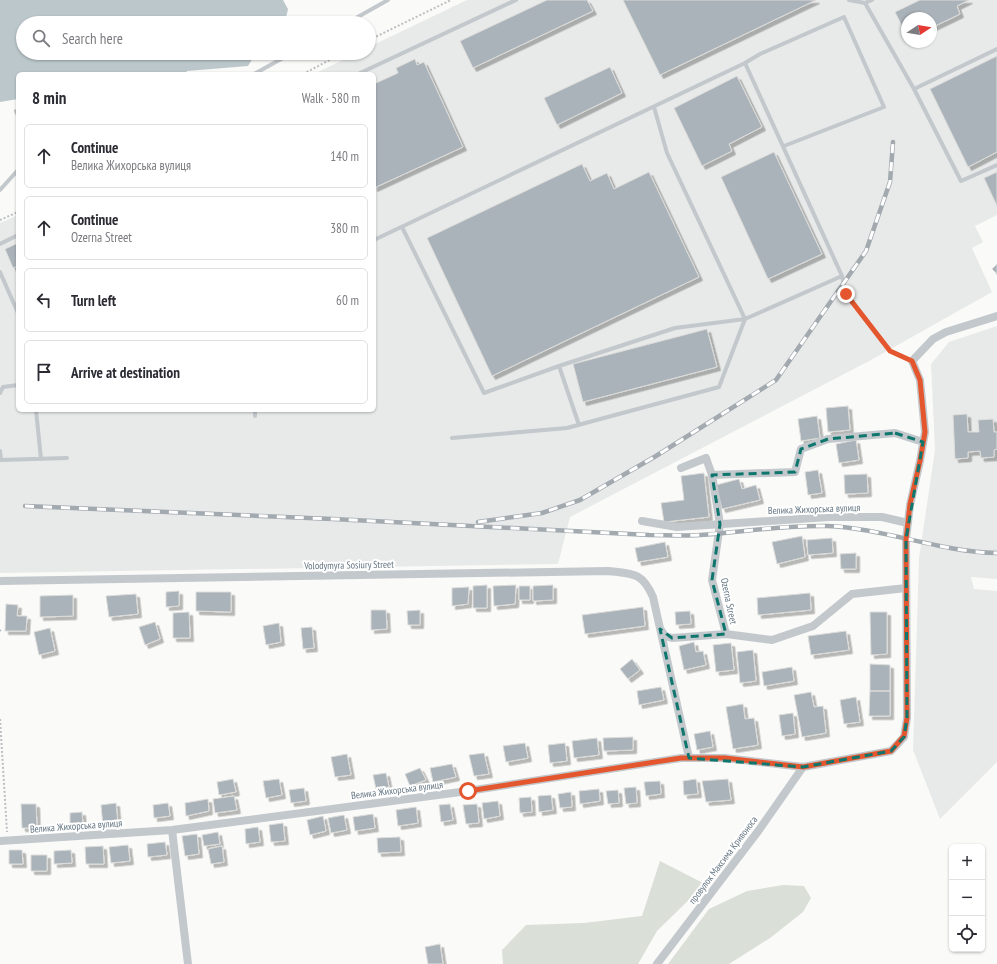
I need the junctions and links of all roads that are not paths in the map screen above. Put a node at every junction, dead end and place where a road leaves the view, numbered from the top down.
1 (388, 0) edge
2 (516, 0) edge
3 (849, 0) edge
4 (872, 0) edge
5 (865, 3) junction
6 (359, 16) edge
7 (997, 49) edge
8 (279, 60) edge
9 (745, 63) junction
10 (258, 72) edge
11 (362, 72) edge
12 (914, 89) junction
13 (654, 107) junction
14 (784, 146) junction
15 (997, 165) edge
16 (16, 172) edge
17 (0, 190) edge
18 (402, 227) junction
19 (16, 236) edge
20 (376, 239) edge
21 (0, 244) edge
22 (0, 272) edge
23 (842, 276) junction
24 (16, 308) edge
25 (997, 316) edge
26 (745, 319) junction
27 (912, 361) junction
28 (559, 366) junction
29 (16, 384) edge
30 (0, 393) edge
31 (36, 412) edge
32 (255, 412) edge
33 (255, 416) dead end
34 (579, 425) junction
35 (452, 438) dead end
36 (923, 442) junction
37 (0, 451) edge
38 (67, 458) dead end
39 (41, 459) junction
40 (681, 468) dead end
41 (712, 475) junction
42 (642, 521) dead end
43 (908, 523) junction
44 (720, 524) junction
45 (0, 581) edge
46 (906, 588) junction
47 (660, 630) junction
48 (726, 634) junction
49 (689, 758) junction
50 (803, 767) junction
51 (172, 830) junction
52 (4, 841) edge
53 (188, 964) edge
54 (657, 964) edge

1 - 6 lane
2 - 11 lane
3 - 5 lane
4 - 5 lane
5 - 12 lane
7 - 12 lane
8 - 10 lane
9 - 13 lane
9 - 14 lane
9 - 14 lane
12 - 15 lane
13 - 18 lane
13 - 26 lane
14 - 23 lane
16 - 17 lane
18 - 20 lane
18 - 28 lane
19 - 21 lane
22 - 24 lane
23 - 26 lane
23 - 27 lane
25 - 27 street
26 - 28 lane
26 - 34 lane
27 - 36 street
28 - 34 lane
29 - 30 lane
31 - 39 lane
32 - 33 lane
34 - 35 lane
36 - 41 street
36 - 43 street
37 - 39 lane
38 - 39 lane
40 - 41 street
41 - 44 street
42 - 44 street, Велика Жихорська вулиця
43 - 44 street, Велика Жихорська вулиця
43 - 46 street
44 - 48 street, Ozerna Street
45 - 47 street, Volodymyra Sosiury Street
46 - 48 street, Ozerna Street
46 - 50 street
47 - 48 street, Ozerna Street
47 - 49 street
49 - 50 street
49 - 51 street, Велика Жихорська вулиця
50 - 54 street, провулок Максима Кривоноса
51 - 52 street, Велика Жихорська вулиця
51 - 53 street

